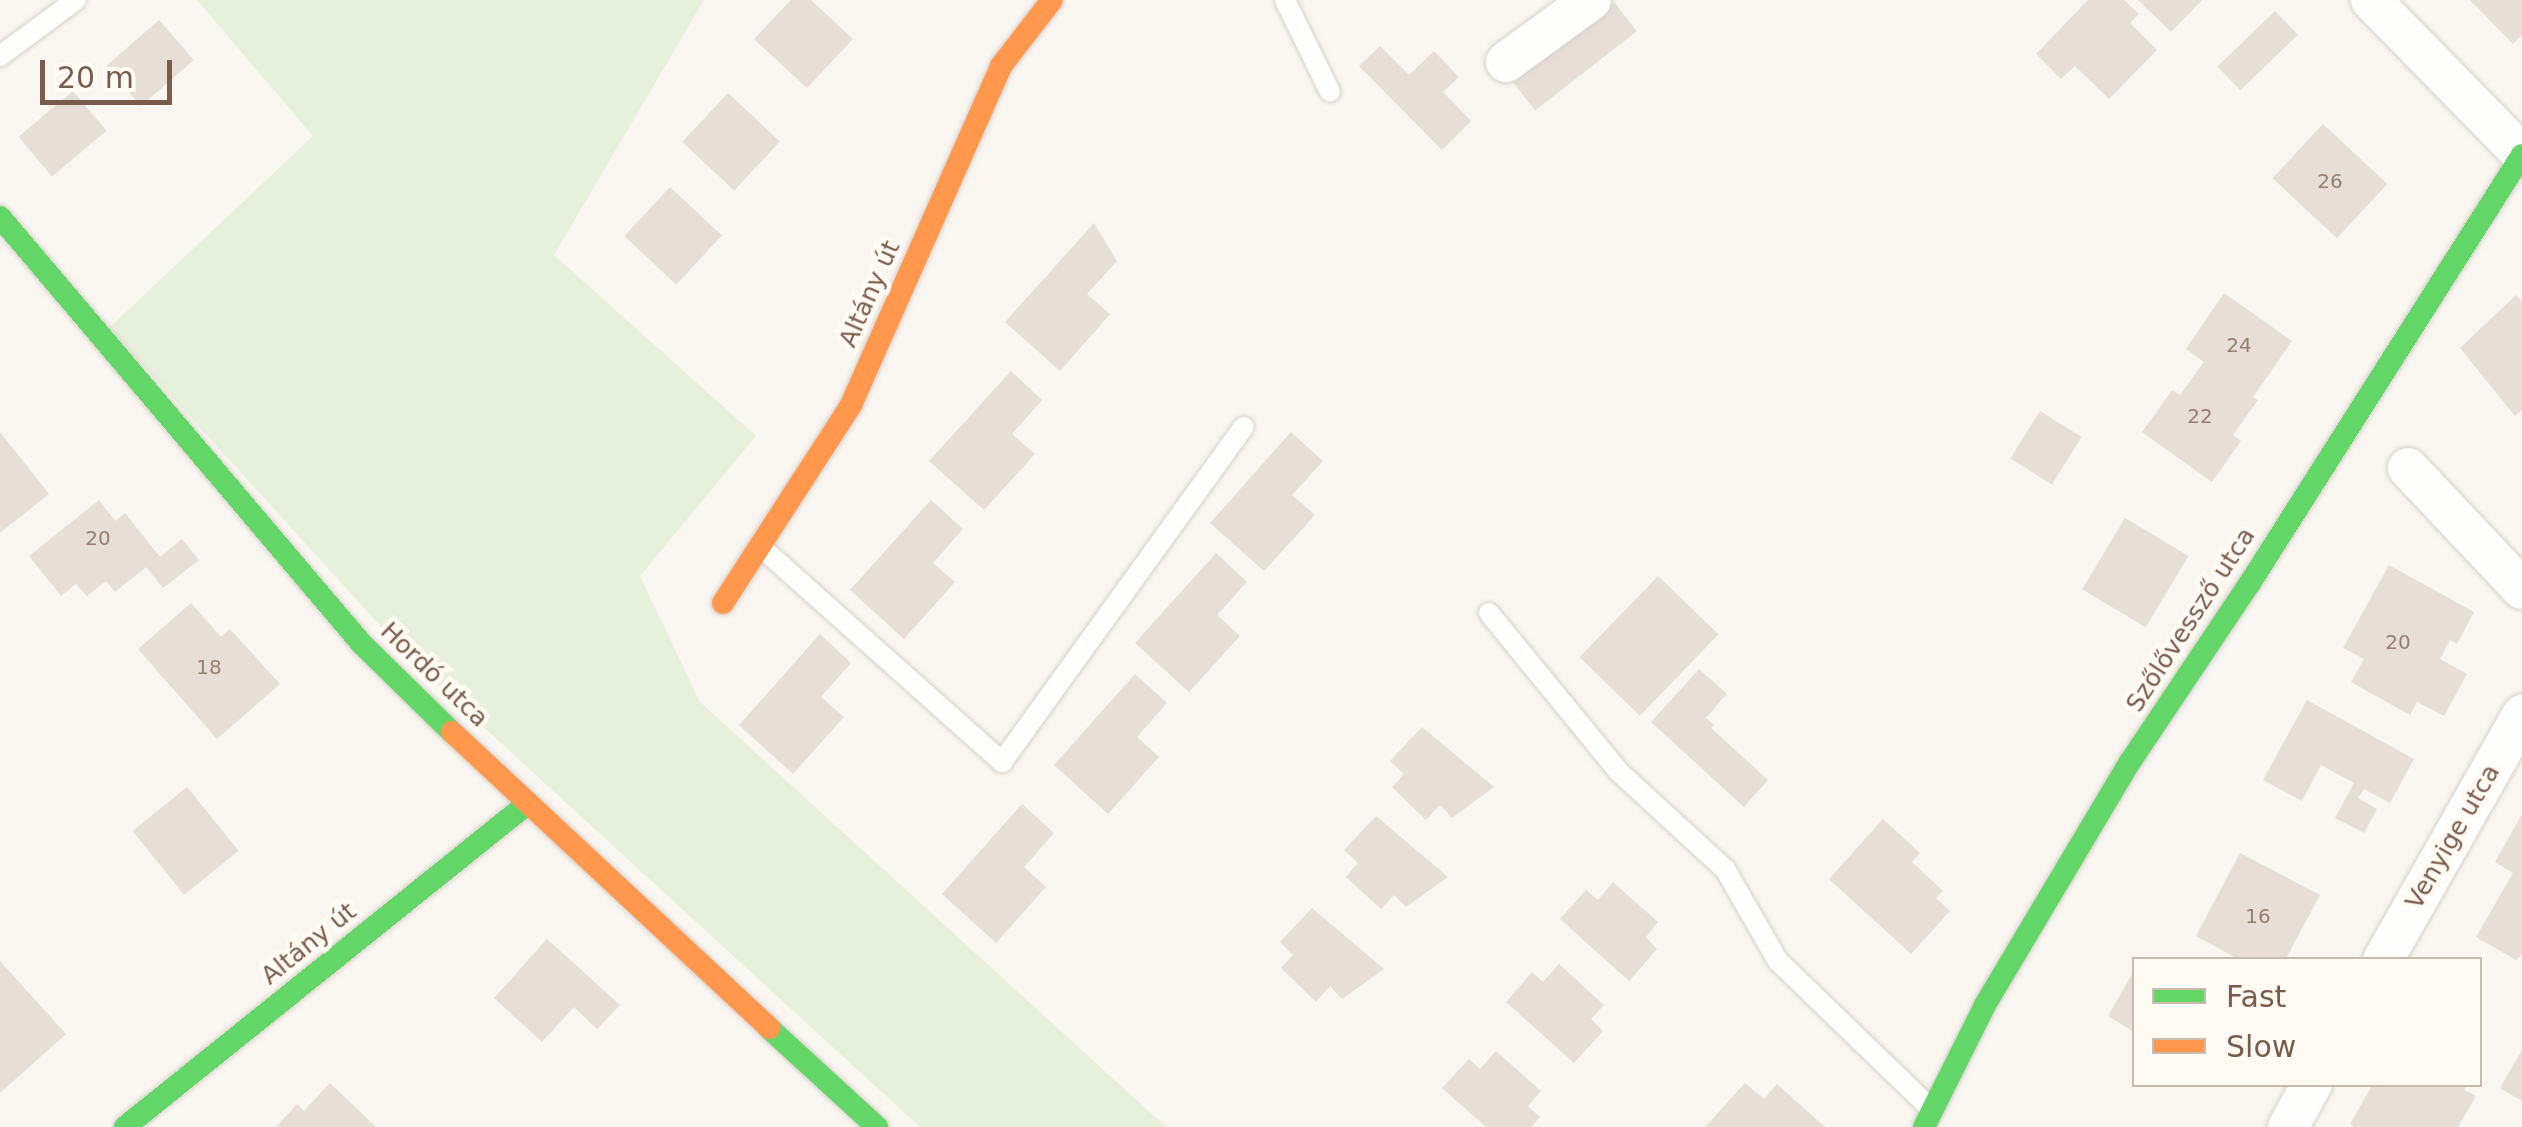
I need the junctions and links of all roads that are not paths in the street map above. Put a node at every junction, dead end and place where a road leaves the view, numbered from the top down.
1 (76, 0) edge
2 (1052, 0) edge
3 (1285, 0) edge
4 (1591, 0) edge
5 (2371, 0) edge
6 (0, 56) edge
7 (1506, 62) dead end
8 (1330, 92) dead end
9 (2522, 155) edge
10 (0, 218) edge
11 (1244, 427) dead end
12 (2408, 468) dead end
13 (762, 548) junction
14 (2522, 589) edge
15 (723, 604) dead end
16 (1489, 612) dead end
17 (2522, 715) edge
18 (527, 804) junction
19 (2385, 957) edge
20 (2310, 1087) edge
21 (1928, 1119) edge
22 (125, 1127) edge
23 (876, 1127) edge
24 (2288, 1127) edge

1 - 6 lane
2 - 13 street, Altány út
3 - 8 lane
4 - 7 street
5 - 9 street
9 - 21 street, Szőlővessző utca
10 - 18 street, Hordó utca
11 - 13 lane
12 - 14 street
13 - 15 street, Altány út
16 - 21 lane
17 - 19 street, Venyige utca
18 - 22 street, Altány út
18 - 23 street, Hordó utca
20 - 24 street

